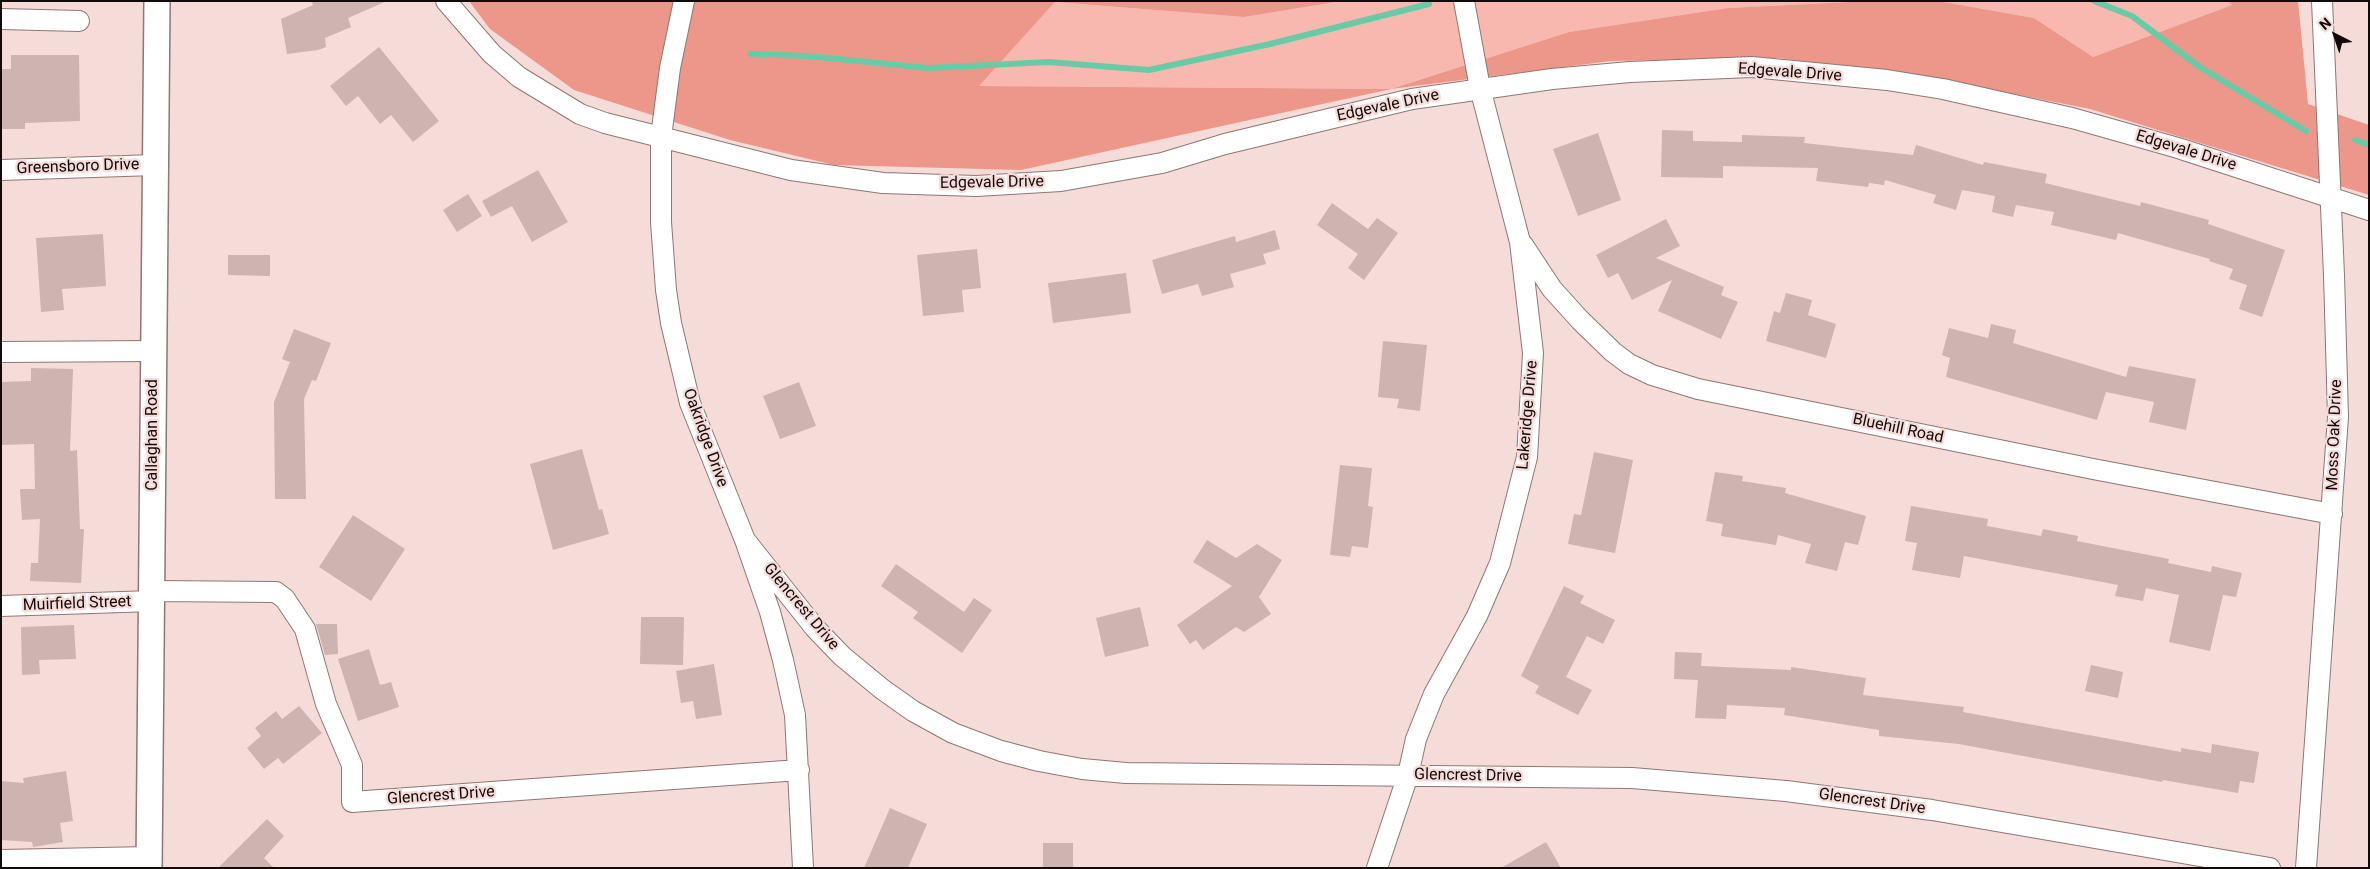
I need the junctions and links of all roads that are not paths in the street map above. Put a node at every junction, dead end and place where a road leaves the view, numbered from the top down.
1 (157, 1) edge
2 (446, 1) edge
3 (684, 1) edge
4 (1464, 1) edge
5 (2322, 1) edge
6 (1, 19) edge
7 (79, 21) dead end
8 (1480, 88) junction
9 (661, 137) junction
10 (155, 165) junction
11 (1, 170) edge
12 (2329, 196) junction
13 (2369, 210) edge
14 (1520, 242) junction
15 (154, 351) junction
16 (1, 352) edge
17 (2332, 514) junction
18 (745, 540) junction
19 (153, 596) junction
20 (1, 606) edge
21 (799, 770) junction
22 (1408, 775) junction
23 (352, 802) joint
24 (1, 860) edge
25 (149, 862) edge
26 (803, 868) edge
27 (1377, 868) edge
28 (2270, 868) edge
29 (2306, 868) edge

1 - 10 main road, Callaghan Road
2 - 9 street, Edgevale Drive
3 - 9 street, Oakridge Drive
4 - 8 street, Lakeridge Drive
5 - 12 street, Moss Oak Drive
6 - 7 street
8 - 9 street, Edgevale Drive
8 - 12 street, Edgevale Drive
8 - 14 street, Lakeridge Drive
9 - 18 street, Oakridge Drive
10 - 11 street, Greensboro Drive
10 - 15 main road, Callaghan Road
12 - 13 street, Edgevale Drive
12 - 17 street, Moss Oak Drive
14 - 17 street, Bluehill Road
14 - 22 street, Lakeridge Drive
15 - 16 street
15 - 19 main road, Callaghan Road
17 - 29 street, Moss Oak Drive
18 - 21 street, Oakridge Drive
18 - 22 street, Glencrest Drive
19 - 20 street, Muirfield Street
19 - 23 street, Muirfield Street
19 - 25 main road, Callaghan Road
21 - 23 street, Glencrest Drive
21 - 26 street, Oakridge Drive
22 - 27 street, Lakeridge Drive
22 - 28 street, Glencrest Drive
24 - 25 street

